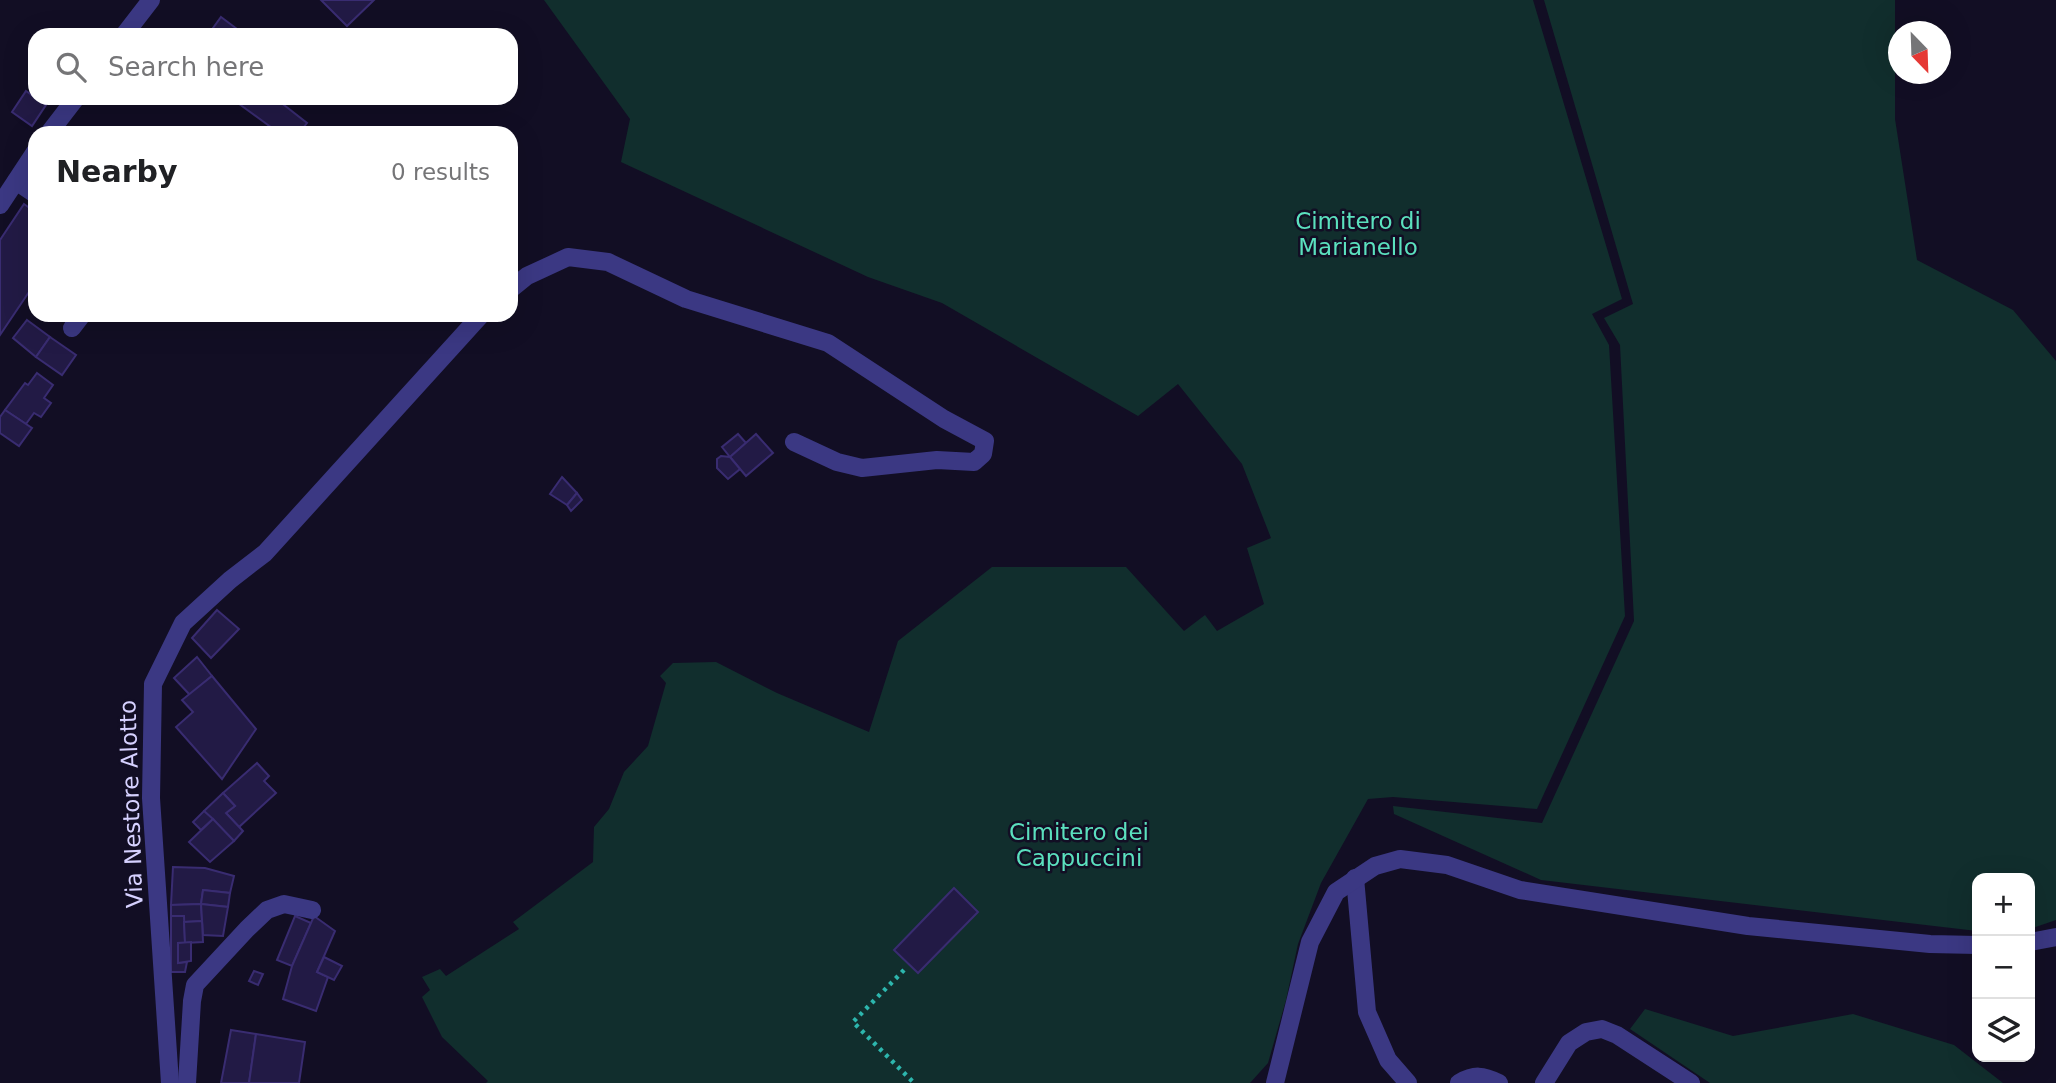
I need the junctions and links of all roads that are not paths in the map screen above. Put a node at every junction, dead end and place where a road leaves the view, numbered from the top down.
1 (151, 0) edge
2 (129, 28) edge
3 (71, 105) edge
4 (55, 126) edge
5 (28, 163) edge
6 (16, 181) junction
7 (28, 189) edge
8 (0, 205) edge
9 (518, 283) edge
10 (475, 322) edge
11 (794, 442) dead end
12 (1355, 878) junction
13 (312, 910) dead end
14 (2056, 937) edge
15 (2035, 941) edge
16 (1972, 945) edge
17 (170, 1083) edge
18 (187, 1083) edge
19 (1275, 1083) edge
20 (1408, 1083) edge
21 (1459, 1083) edge
22 (1499, 1083) edge
23 (1544, 1083) edge
24 (1691, 1083) edge

1 - 2 street
3 - 4 street
5 - 6 street
6 - 7 street
6 - 8 street
9 - 11 street
10 - 17 street, Via Nestore Alotto
12 - 16 street
12 - 19 street
12 - 20 street
13 - 18 street
14 - 15 street
21 - 22 street
23 - 24 street

